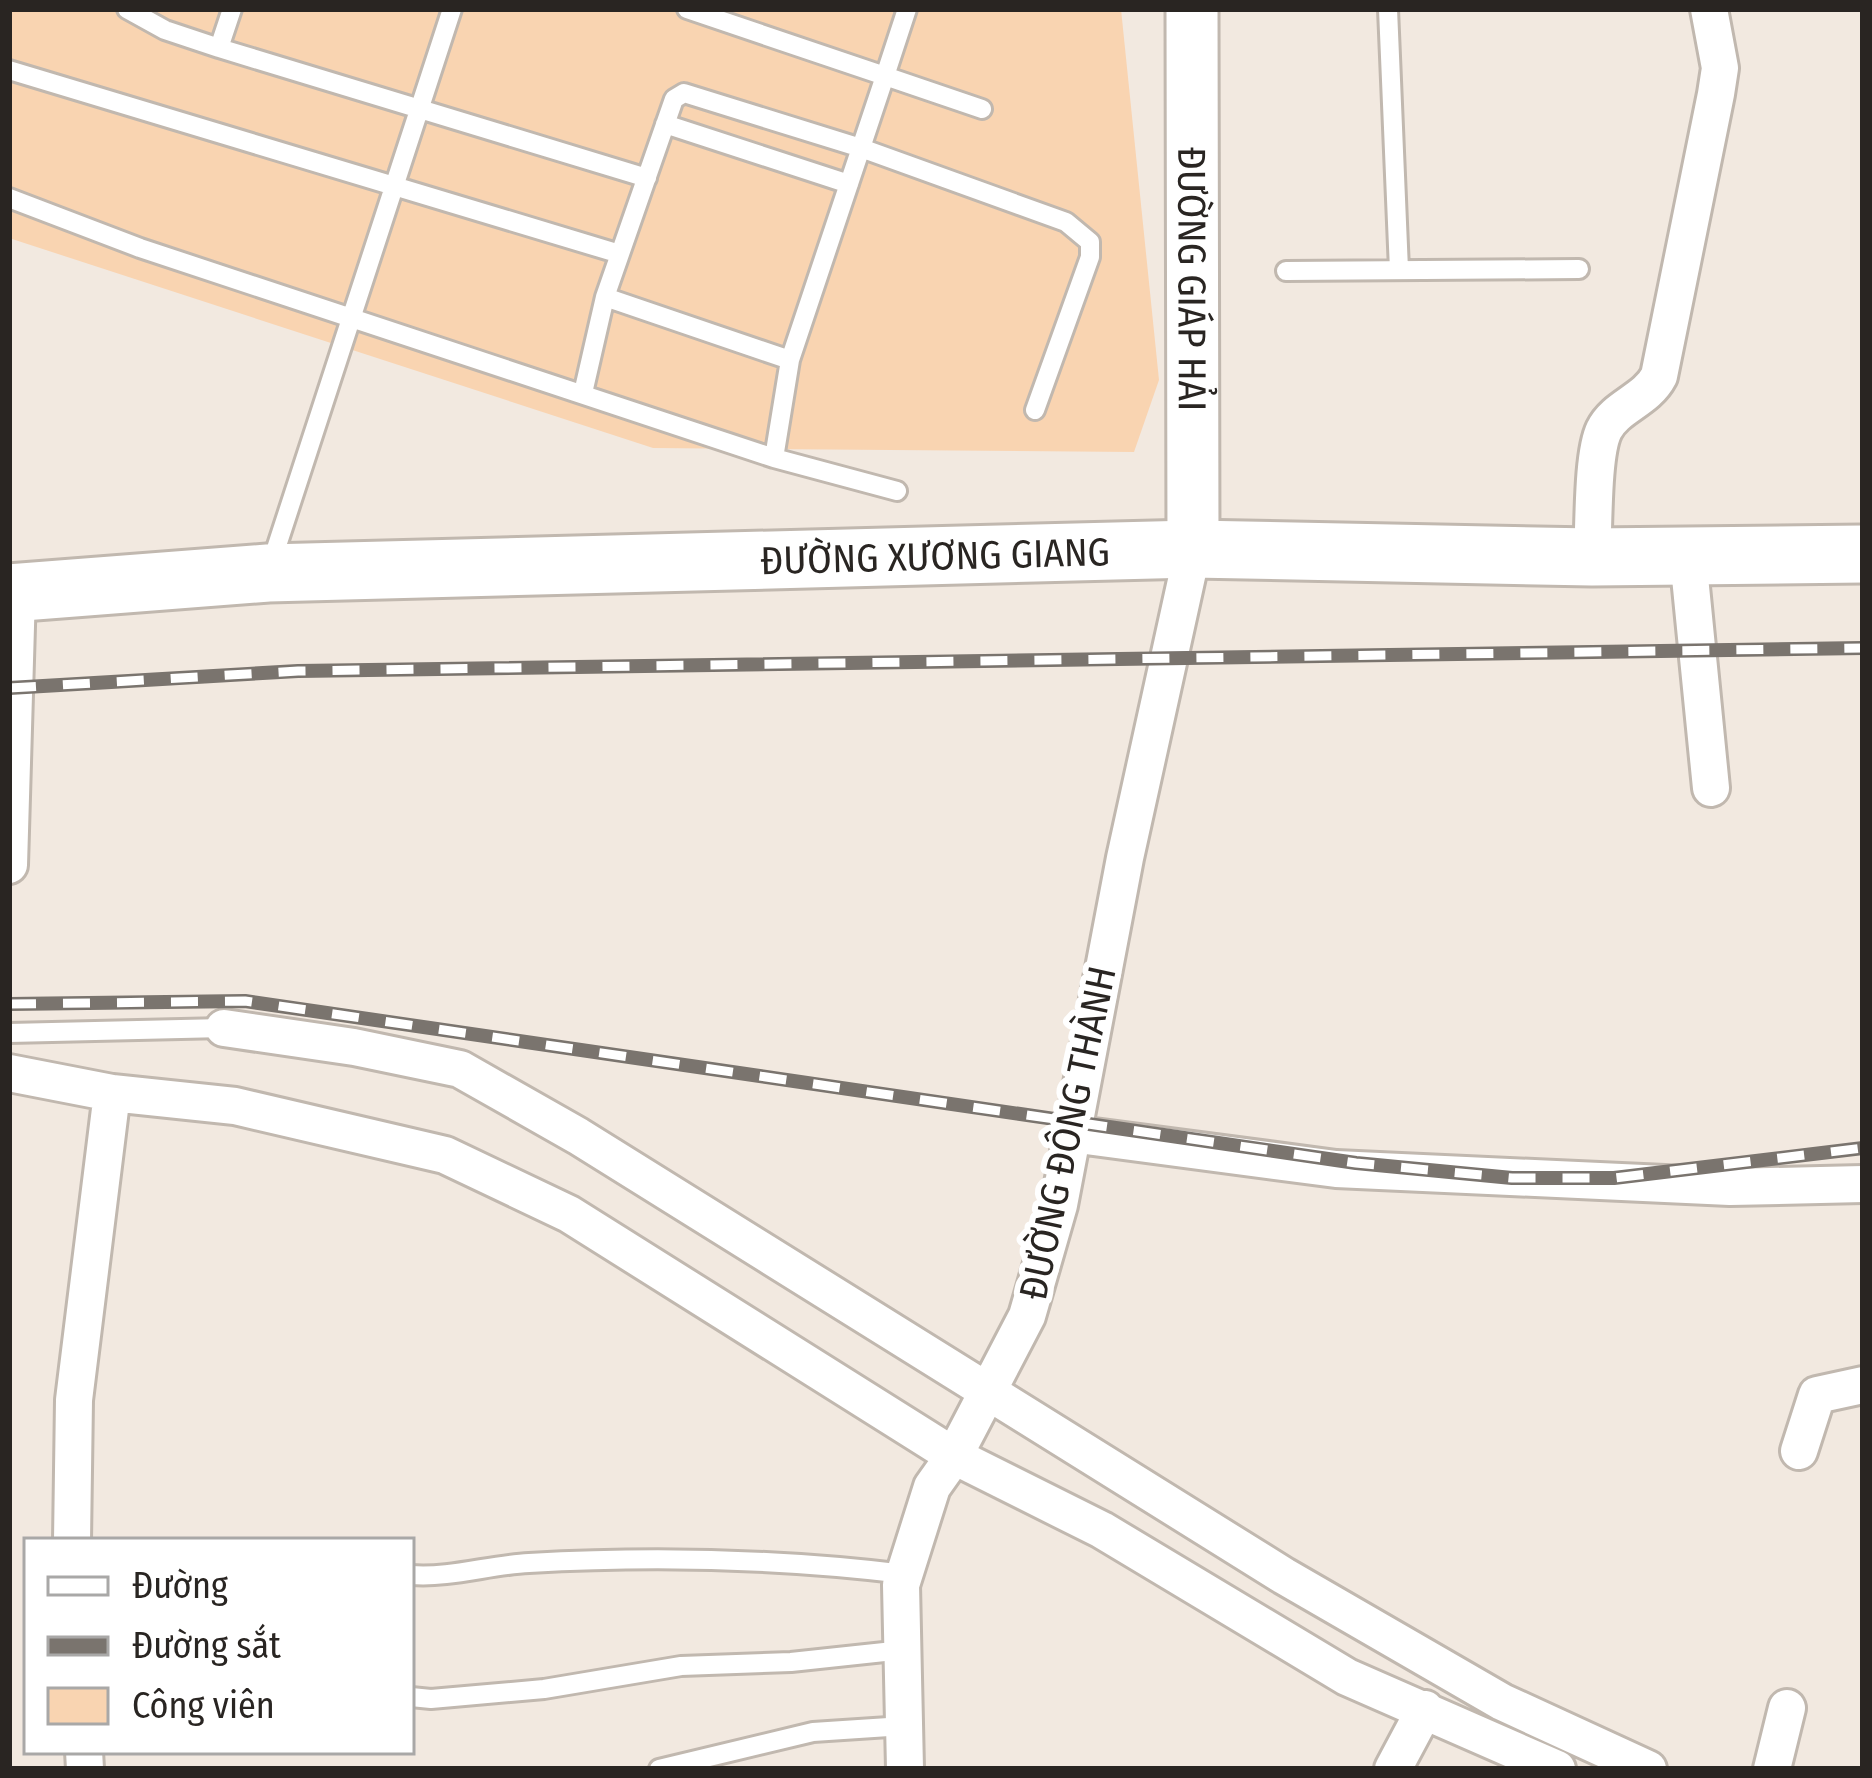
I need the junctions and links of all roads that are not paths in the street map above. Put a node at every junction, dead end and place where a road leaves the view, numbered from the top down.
1 (127, 9) edge
2 (232, 9) edge
3 (452, 9) edge
4 (687, 9) edge
5 (908, 9) edge
6 (1192, 9) edge
7 (1388, 9) edge
8 (1709, 9) edge
9 (219, 48) junction
10 (9, 70) edge
11 (885, 76) junction
12 (418, 109) junction
13 (982, 109) dead end
14 (665, 124) junction
15 (861, 148) junction
16 (647, 178) junction
17 (849, 184) junction
18 (393, 186) junction
19 (9, 198) edge
20 (620, 254) junction
21 (1579, 269) dead end
22 (1399, 270) junction
23 (1286, 271) dead end
24 (605, 297) junction
25 (353, 319) junction
26 (790, 360) junction
27 (583, 393) junction
28 (1035, 410) dead end
29 (773, 458) junction
30 (898, 490) dead end
31 (1193, 549) junction
32 (1863, 554) edge
33 (1592, 557) junction
34 (1688, 557) junction
35 (268, 573) junction
36 (13, 592) edge
37 (1712, 788) dead end
38 (9, 865) edge
39 (224, 1028) joint
40 (9, 1033) edge
41 (9, 1072) edge
42 (112, 1093) junction
43 (1071, 1134) junction
44 (1863, 1184) edge
45 (1863, 1385) edge
46 (986, 1392) junction
47 (1798, 1451) dead end
48 (954, 1456) junction
49 (72, 1538) edge
50 (905, 1574) junction
51 (414, 1575) edge
52 (1284, 1576) junction
53 (1258, 1624) junction
54 (903, 1650) junction
55 (414, 1696) edge
56 (1787, 1708) dead end
57 (1425, 1709) junction
58 (904, 1726) junction
59 (659, 1769) edge
60 (904, 1769) edge
61 (1394, 1769) edge
62 (1557, 1769) edge
63 (1648, 1769) edge
64 (1772, 1769) edge

1 - 9 lane
2 - 9 lane
3 - 12 lane
4 - 11 lane
5 - 11 lane
6 - 31 street, ĐƯỜNG GIÁP HẢI
7 - 22 lane
8 - 33 street
9 - 12 lane
10 - 18 lane
11 - 13 lane
11 - 15 lane
12 - 16 lane
12 - 18 lane
14 - 15 lane
14 - 16 lane
14 - 17 lane
15 - 17 lane
15 - 28 lane
16 - 20 lane
17 - 26 lane
18 - 20 lane
18 - 25 lane
19 - 25 lane
20 - 24 lane
21 - 22 lane
22 - 23 lane
24 - 26 lane
24 - 27 lane
25 - 27 lane
25 - 35 lane
26 - 29 lane
27 - 29 lane
29 - 30 lane
31 - 33 main road, ĐƯỜNG XƯƠNG GIANG
31 - 35 main road, ĐƯỜNG XƯƠNG GIANG
31 - 43 street, ĐƯỜNG ĐÔNG THÀNH
32 - 34 main road, ĐƯỜNG XƯƠNG GIANG
33 - 34 main road, ĐƯỜNG XƯƠNG GIANG
34 - 37 street
35 - 36 main road, ĐƯỜNG XƯƠNG GIANG
36 - 38 street
39 - 40 lane
39 - 46 street
41 - 42 street
42 - 48 street
42 - 49 street
43 - 44 street
43 - 46 street, ĐƯỜNG ĐÔNG THÀNH
45 - 47 street
46 - 48 street, ĐƯỜNG ĐÔNG THÀNH
46 - 52 street
48 - 50 street, ĐƯỜNG ĐÔNG THÀNH
48 - 53 street
50 - 51 lane
50 - 54 street, ĐƯỜNG ĐÔNG THÀNH
52 - 53 street
52 - 63 street
53 - 57 street
54 - 55 lane
54 - 58 street, ĐƯỜNG ĐÔNG THÀNH
56 - 64 street
57 - 61 street
57 - 62 street
58 - 59 lane
58 - 60 street, ĐƯỜNG ĐÔNG THÀNH

